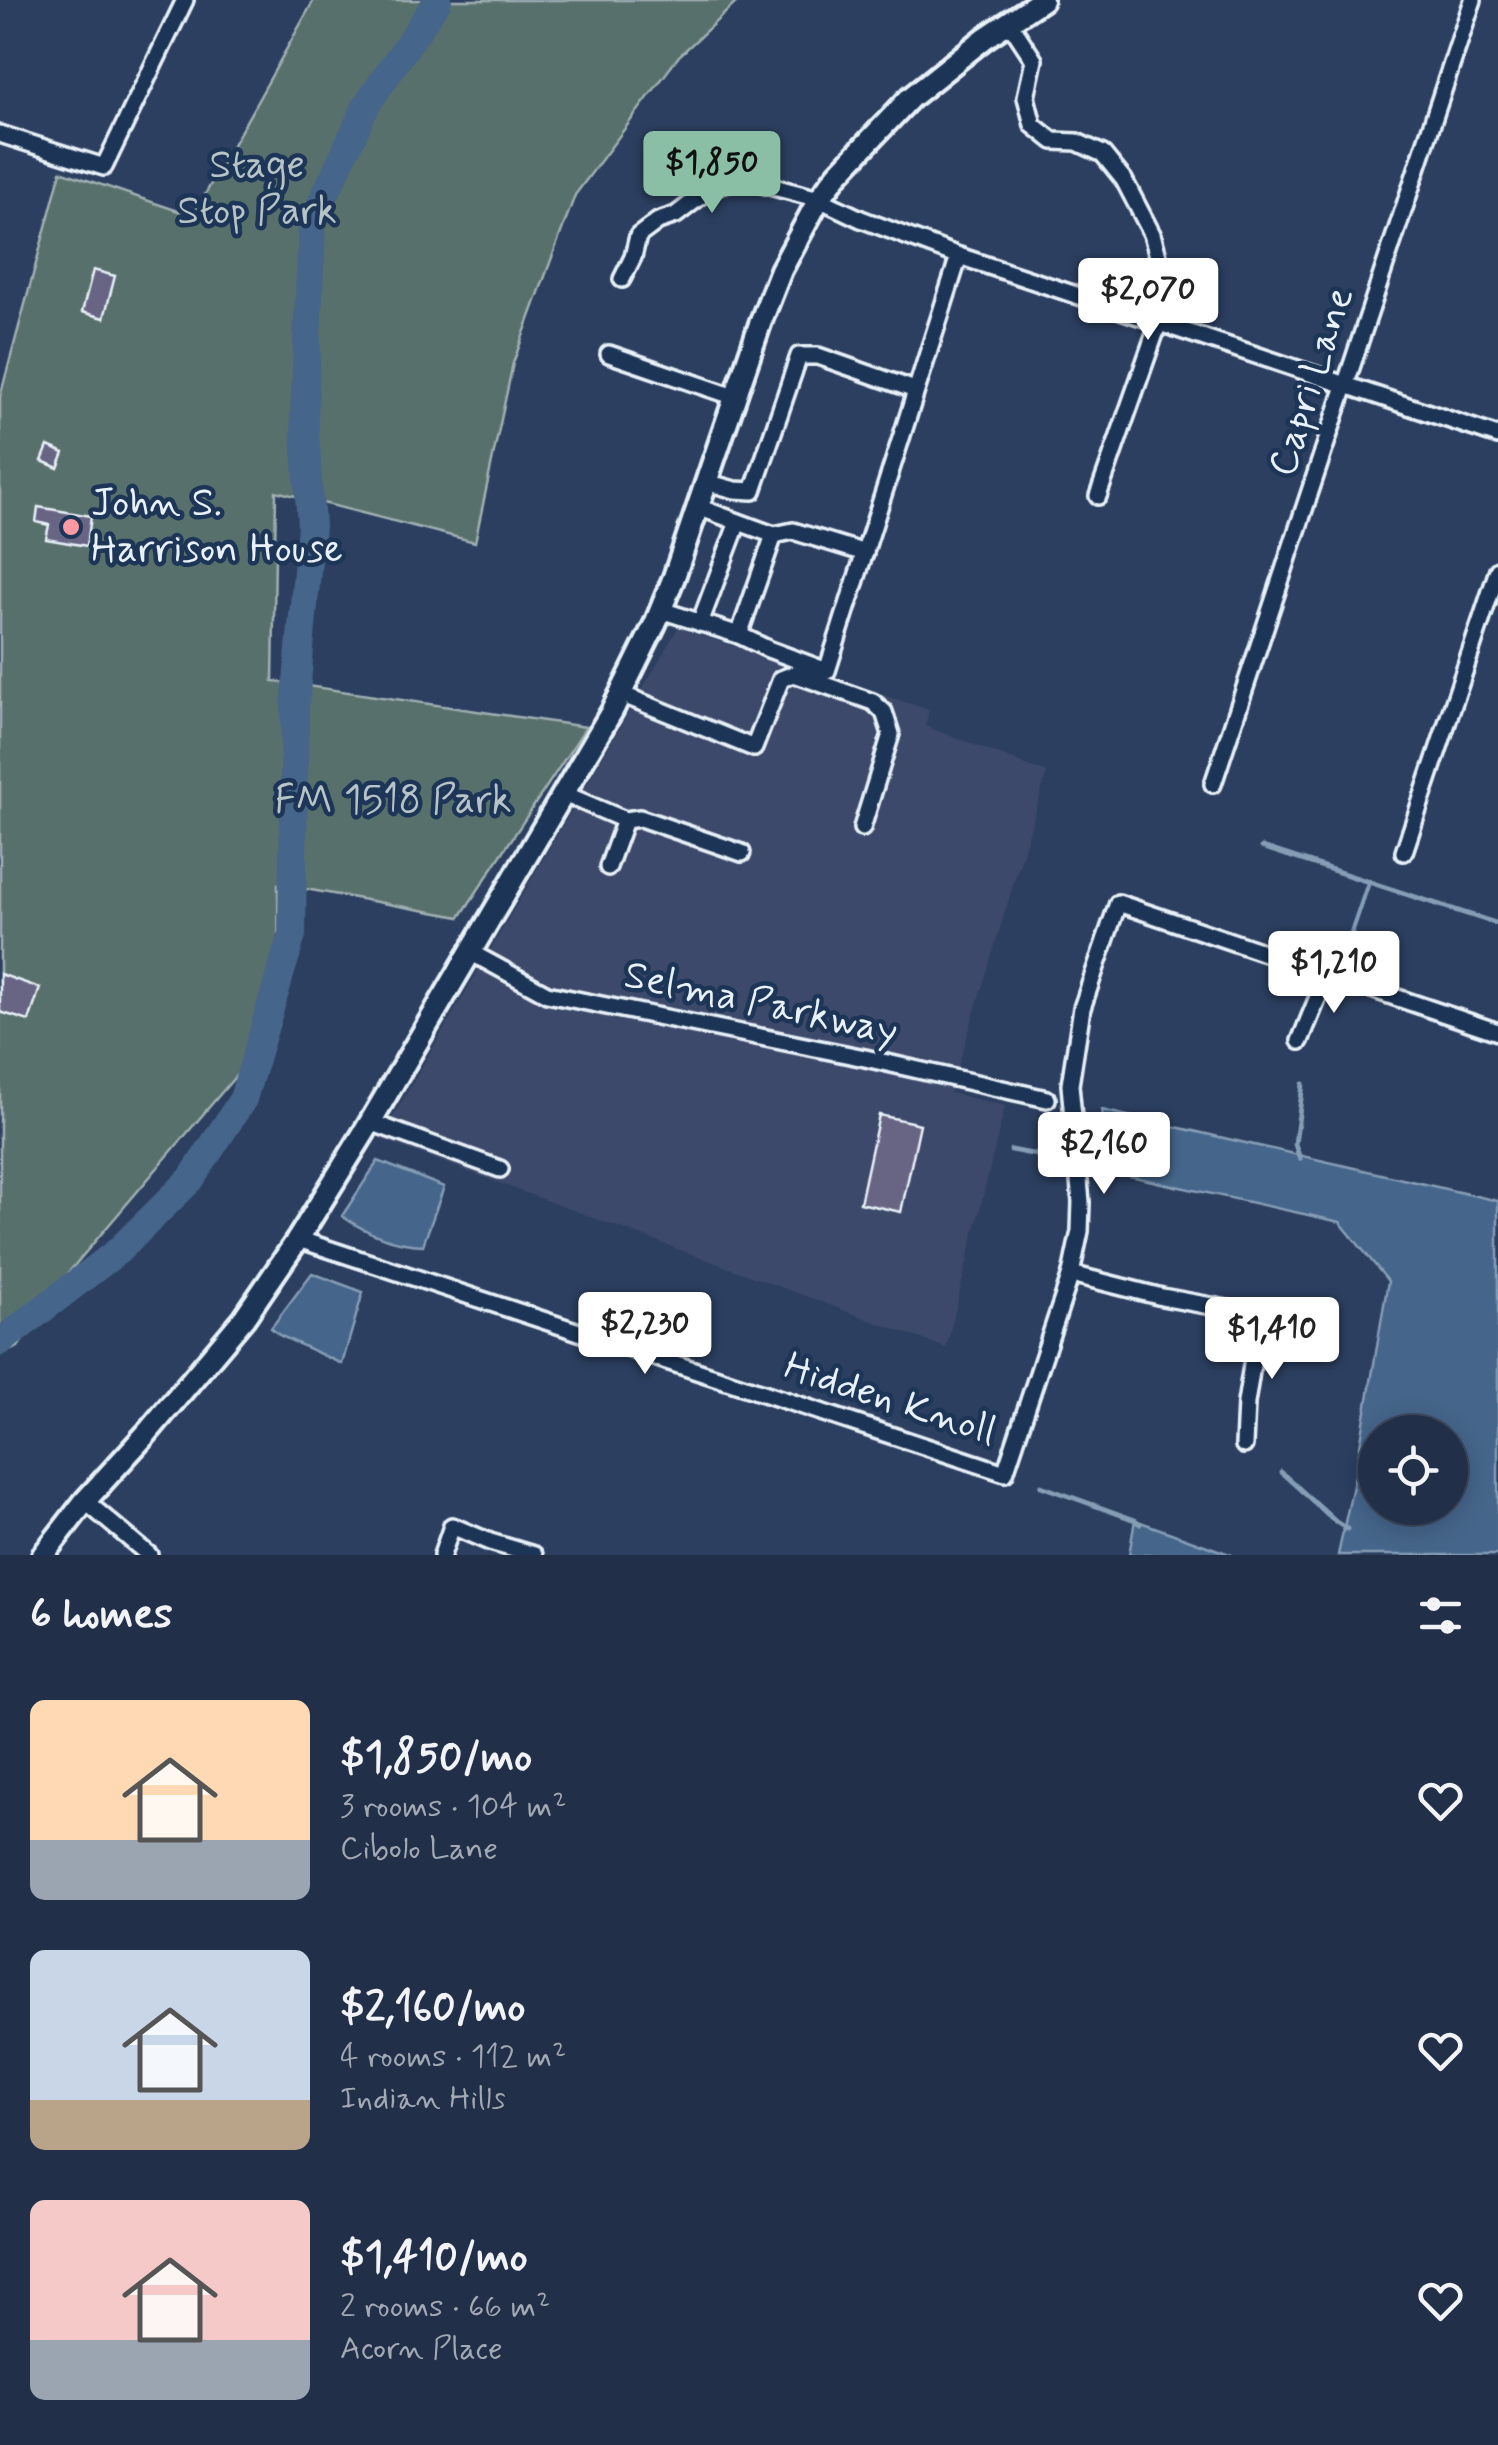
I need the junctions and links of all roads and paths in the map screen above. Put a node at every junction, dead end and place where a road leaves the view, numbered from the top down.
1 (163, 0) edge
2 (1042, 0) edge
3 (1473, 0) edge
4 (184, 4) edge
5 (1009, 22) junction
6 (0, 134) edge
7 (819, 199) junction
8 (959, 256) junction
9 (622, 278) dead end
10 (1159, 322) junction
11 (609, 354) dead end
12 (1345, 384) junction
13 (915, 390) junction
14 (735, 397) junction
15 (1498, 436) edge
16 (706, 482) junction
17 (1098, 496) dead end
18 (698, 507) junction
19 (738, 522) junction
20 (774, 535) junction
21 (866, 553) junction
22 (1498, 570) edge
23 (661, 610) junction
24 (700, 623) junction
25 (740, 635) junction
26 (621, 694) junction
27 (1212, 784) dead end
28 (564, 794) junction
29 (624, 820) junction
30 (862, 828) dead end
31 (1404, 852) dead end
32 (742, 853) dead end
33 (608, 867) dead end
34 (470, 952) junction
35 (1327, 975) junction
36 (1498, 1032) edge
37 (1300, 1041) dead end
38 (1047, 1098) dead end
39 (370, 1122) junction
40 (500, 1170) dead end
41 (298, 1239) junction
42 (1071, 1274) junction
43 (1244, 1444) dead end
44 (85, 1501) junction
45 (43, 1555) edge
46 (150, 1555) edge
47 (442, 1555) edge
48 (534, 1555) edge

1 - 4 street
2 - 5 main road
3 - 12 street, Capri Lane
4 - 6 street
5 - 7 main road
5 - 10 street
7 - 8 street
7 - 9 street
7 - 14 main road
8 - 10 street
8 - 13 street
10 - 12 street
10 - 17 street
11 - 14 street
12 - 15 street
12 - 27 street, Capri Lane
13 - 16 street
13 - 21 street
14 - 16 main road
16 - 18 main road
18 - 19 street
18 - 23 main road
19 - 20 street
19 - 24 street
20 - 21 street
20 - 25 street
21 - 25 street
22 - 31 street
23 - 24 street
23 - 26 main road
24 - 25 street
26 - 28 main road
26 - 30 street
28 - 29 street
28 - 34 main road
29 - 32 street
29 - 33 street
34 - 38 street, Selma Parkway
34 - 39 main road
35 - 36 street
35 - 37 street
35 - 42 street
39 - 40 street
39 - 41 main road
41 - 42 street, Hidden Knoll
41 - 44 main road
42 - 43 street
44 - 45 main road
44 - 46 street
47 - 48 street

